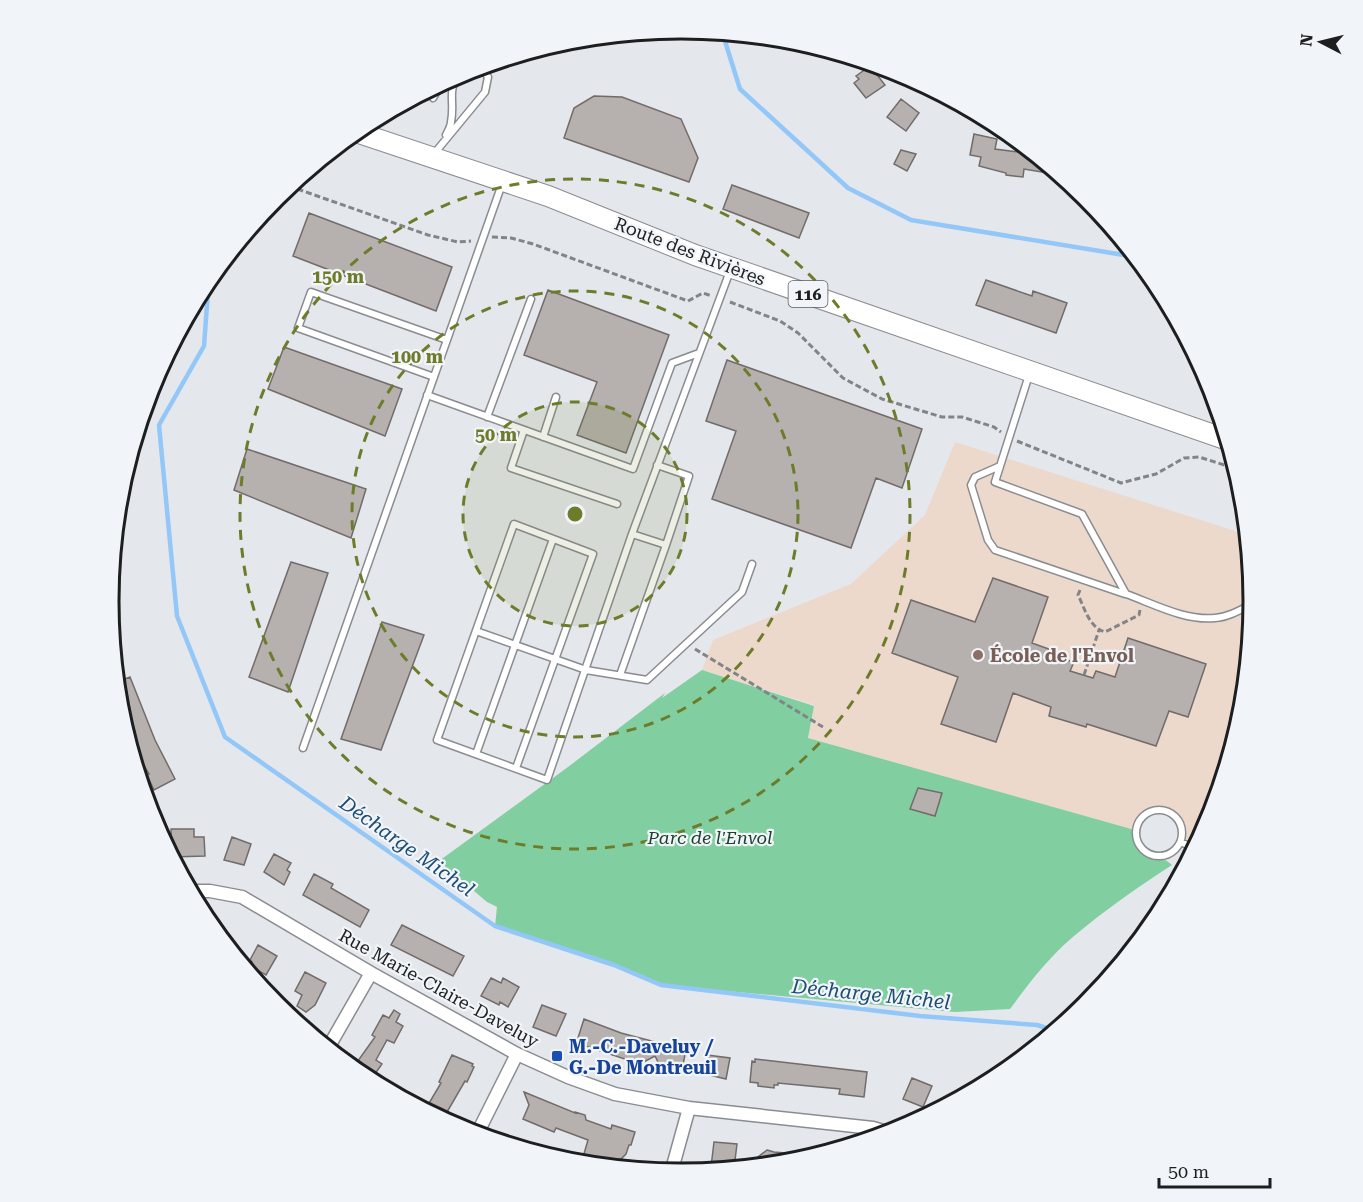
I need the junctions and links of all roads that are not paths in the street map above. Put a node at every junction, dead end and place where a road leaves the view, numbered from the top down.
1 (486, 74) edge
2 (452, 88) edge
3 (367, 136) edge
4 (444, 142) junction
5 (432, 157) junction
6 (503, 181) junction
7 (732, 267) junction
8 (531, 299) dead end
9 (447, 340) junction
10 (699, 353) junction
11 (1030, 372) junction
12 (434, 377) junction
13 (427, 395) junction
14 (556, 397) dead end
15 (487, 417) junction
16 (524, 430) junction
17 (543, 437) junction
18 (1219, 438) edge
19 (657, 465) junction
20 (1000, 466) junction
21 (617, 504) dead end
22 (632, 534) junction
23 (553, 539) junction
24 (666, 545) junction
25 (752, 564) dead end
26 (1126, 594) junction
27 (1244, 609) edge
28 (476, 631) junction
29 (515, 645) junction
30 (556, 659) junction
31 (586, 670) junction
32 (620, 675) junction
33 (303, 748) dead end
34 (476, 754) junction
35 (516, 768) junction
36 (1180, 842) junction
37 (1188, 845) edge
38 (201, 891) edge
39 (371, 973) junction
40 (332, 1041) edge
41 (517, 1054) junction
42 (689, 1108) junction
43 (481, 1126) edge
44 (874, 1128) edge
45 (674, 1163) edge

1 - 4 lane
2 - 4 lane
3 - 5 main road, Route des Rivières / 116
4 - 5 lane
5 - 6 main road, Route des Rivières / 116
6 - 7 main road, Route des Rivières / 116
6 - 9 lane
7 - 10 lane
7 - 11 main road, Route des Rivières / 116
8 - 15 lane
9 - 12 lane
9 - 12 lane
10 - 17 lane
10 - 19 lane
11 - 18 main road, Route des Rivières / 116
11 - 20 lane
12 - 13 lane
13 - 15 lane
13 - 33 lane
14 - 17 lane
15 - 16 lane
16 - 17 lane
16 - 21 lane
19 - 22 lane
19 - 24 lane
20 - 26 lane
20 - 26 lane
22 - 24 lane
22 - 31 lane
23 - 28 lane
23 - 29 lane
23 - 30 lane
24 - 32 lane
25 - 32 lane
26 - 27 lane
28 - 29 lane
28 - 34 lane
29 - 30 lane
29 - 34 lane
30 - 31 lane
30 - 35 lane
31 - 32 lane
31 - 35 lane
34 - 35 lane
36 - 36 lane
36 - 37 lane
38 - 39 street, Rue Marie-Claire-Daveluy
39 - 40 street
39 - 41 street, Rue Marie-Claire-Daveluy
41 - 42 street, Rue Marie-Claire-Daveluy
41 - 43 street
42 - 44 street, Rue Marie-Claire-Daveluy
42 - 45 street

